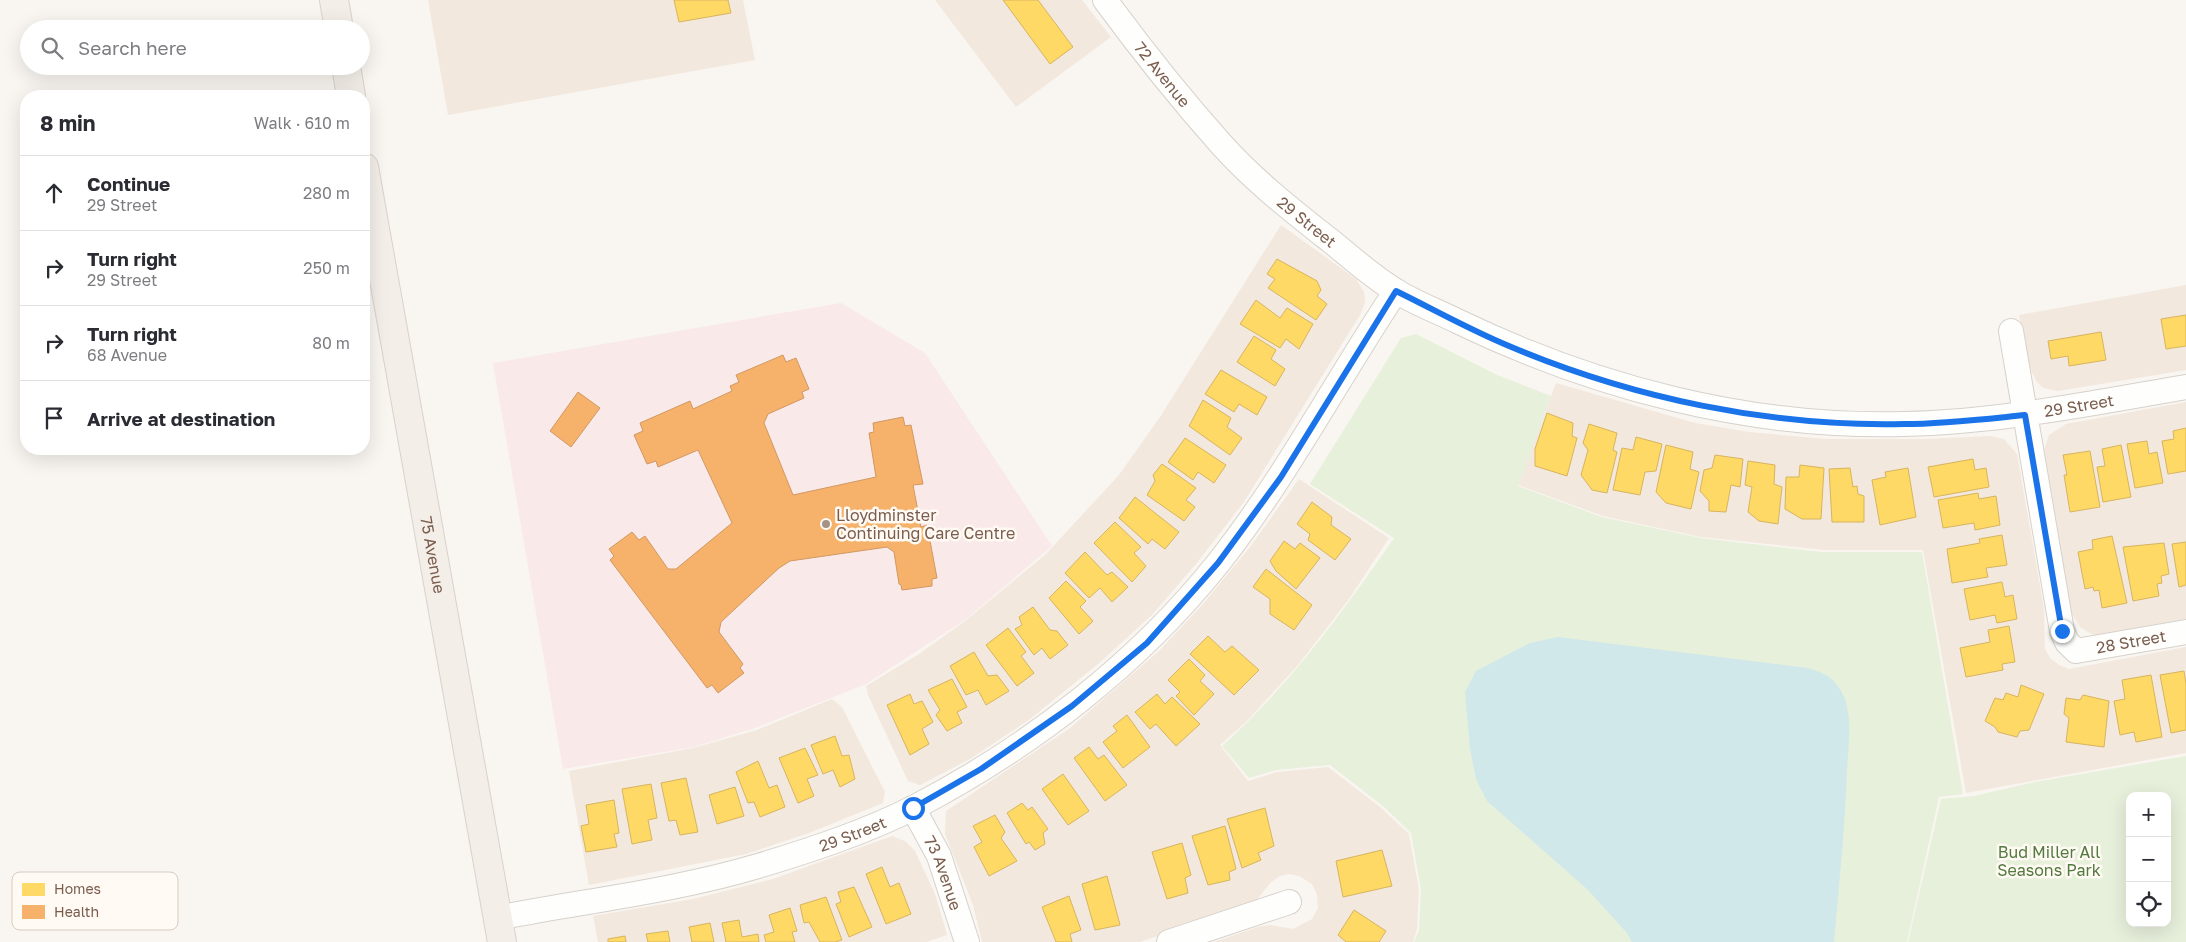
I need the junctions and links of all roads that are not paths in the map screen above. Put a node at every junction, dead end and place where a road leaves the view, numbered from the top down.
1 (334, 0) edge
2 (1105, 0) edge
3 (337, 20) edge
4 (348, 75) edge
5 (350, 90) edge
6 (1223, 146) joint
7 (370, 201) edge
8 (1396, 291) junction
9 (2011, 331) dead end
10 (2186, 387) edge
11 (2025, 415) junction
12 (2186, 632) edge
13 (913, 808) junction
14 (1289, 902) dead end
15 (500, 930) edge
16 (967, 942) edge
17 (1169, 942) edge

1 - 3 main road
2 - 6 street, 72 Avenue
4 - 5 main road
6 - 8 street, 29 Street
7 - 15 main road, 75 Avenue
8 - 11 street, 29 Street
8 - 13 street, 29 Street
9 - 11 street
10 - 11 street, 29 Street
11 - 12 street, 28 Street
13 - 15 street, 29 Street
13 - 16 street, 73 Avenue
14 - 17 street

